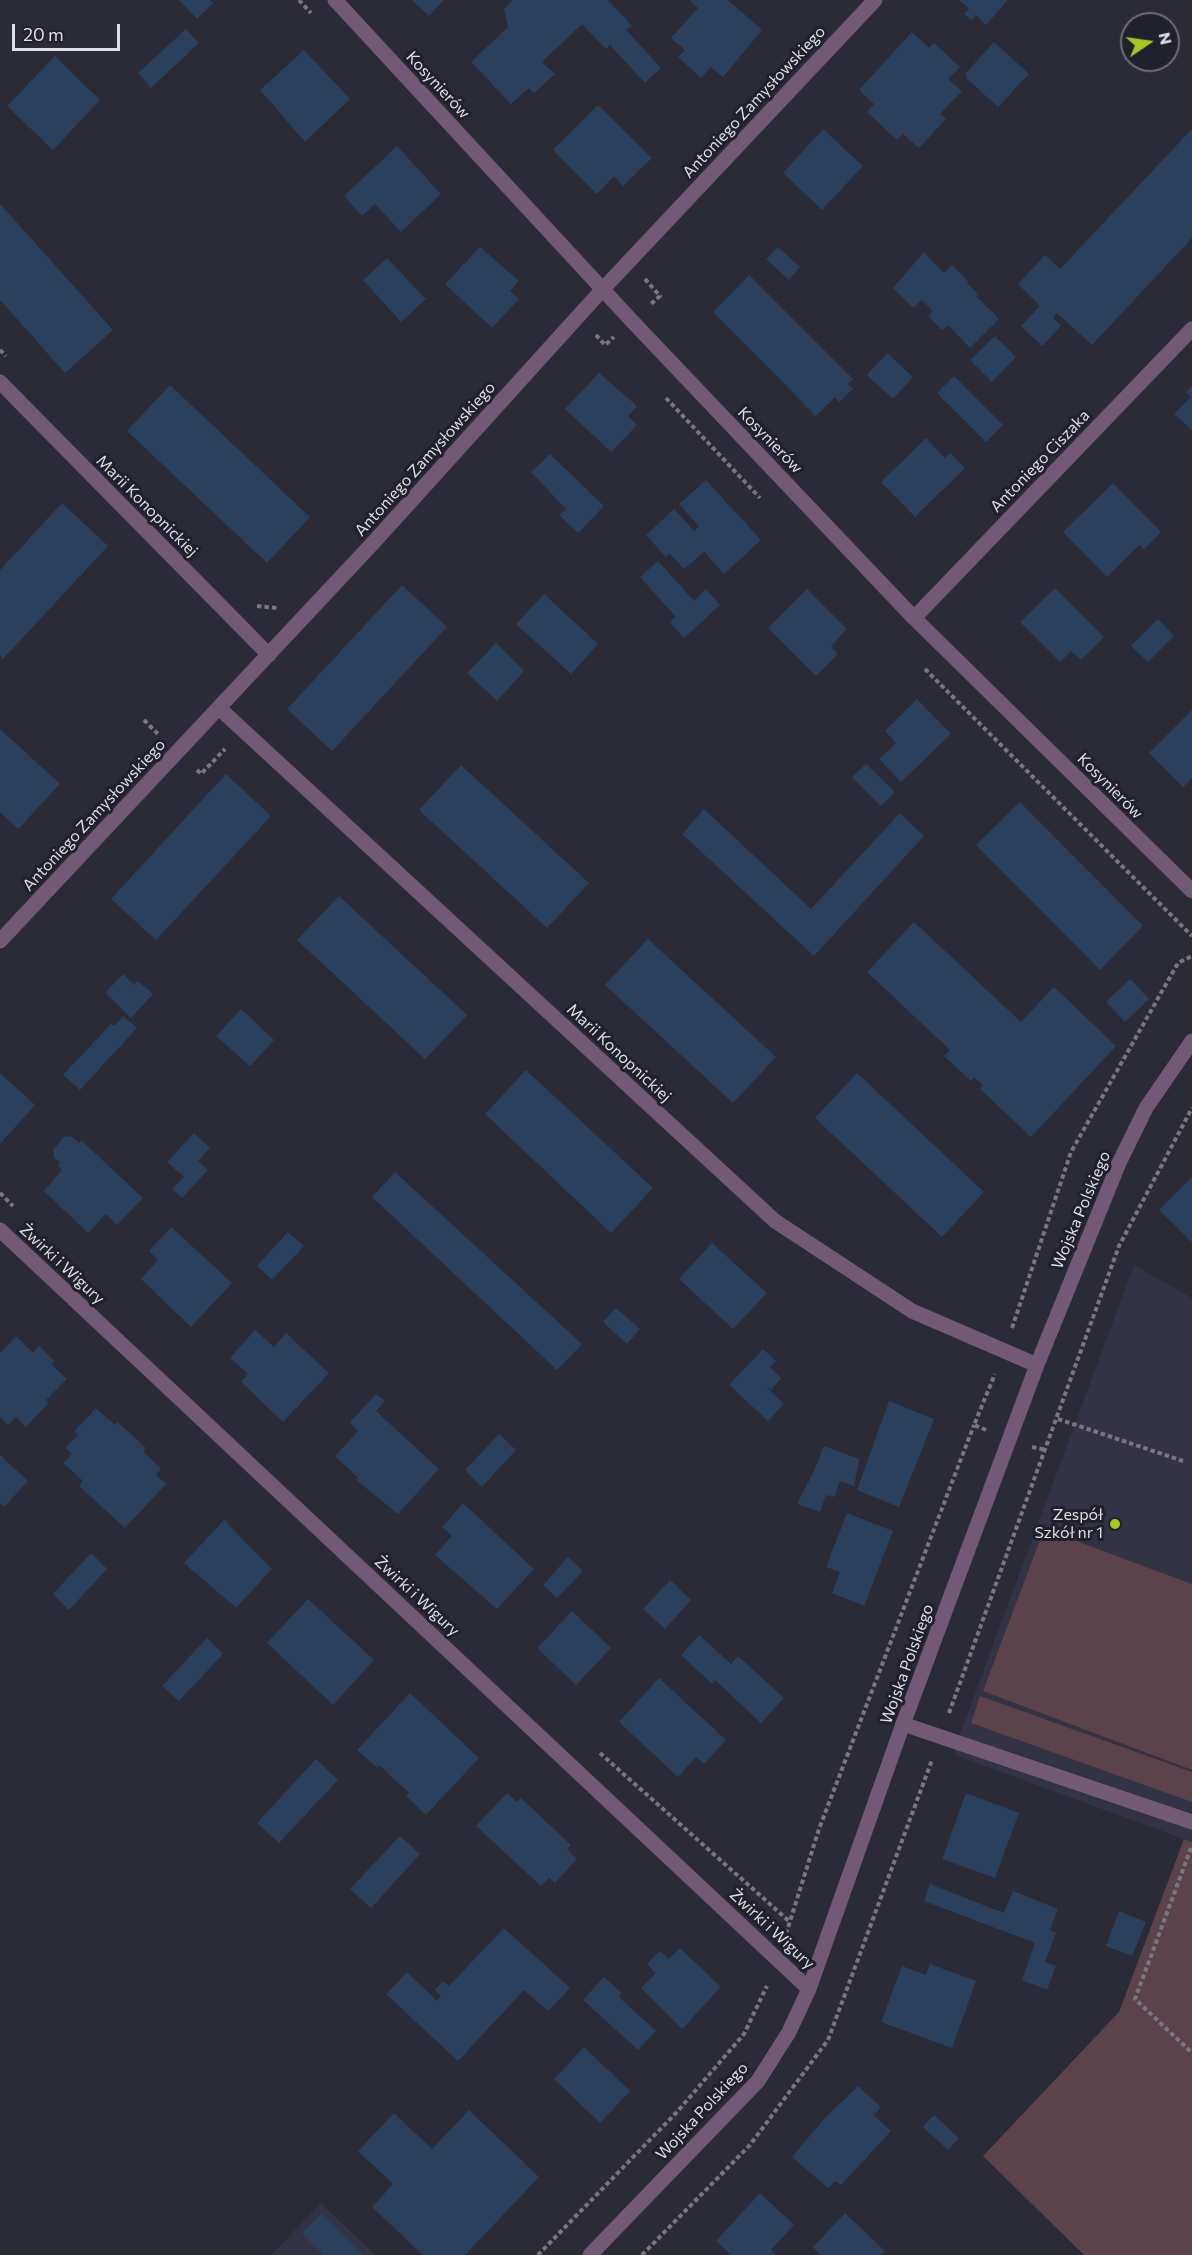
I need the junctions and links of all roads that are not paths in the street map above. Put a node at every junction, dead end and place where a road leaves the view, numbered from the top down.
1 (335, 0) edge
2 (874, 0) edge
3 (602, 290) junction
4 (1192, 329) edge
5 (0, 382) edge
6 (914, 618) junction
7 (269, 655) junction
8 (219, 708) junction
9 (1192, 891) edge
10 (0, 941) edge
11 (1192, 1041) edge
12 (0, 1230) edge
13 (1036, 1365) junction
14 (903, 1724) junction
15 (1192, 1822) edge
16 (809, 1989) junction
17 (590, 2255) edge

1 - 3 street, Kosynierów
2 - 3 street, Antoniego Zamysłowskiego
3 - 6 street, Kosynierów
3 - 7 street, Antoniego Zamysłowskiego
4 - 6 street, Antoniego Ciszaka
5 - 7 street, Marii Konopnickiej
6 - 9 street, Kosynierów
7 - 8 street, Antoniego Zamysłowskiego
8 - 10 street, Antoniego Zamysłowskiego
8 - 13 street, Marii Konopnickiej
11 - 13 street, Wojska Polskiego
12 - 16 street, Żwirki i Wigury
13 - 14 street, Wojska Polskiego
14 - 15 street
14 - 16 street, Wojska Polskiego
16 - 17 street, Wojska Polskiego

